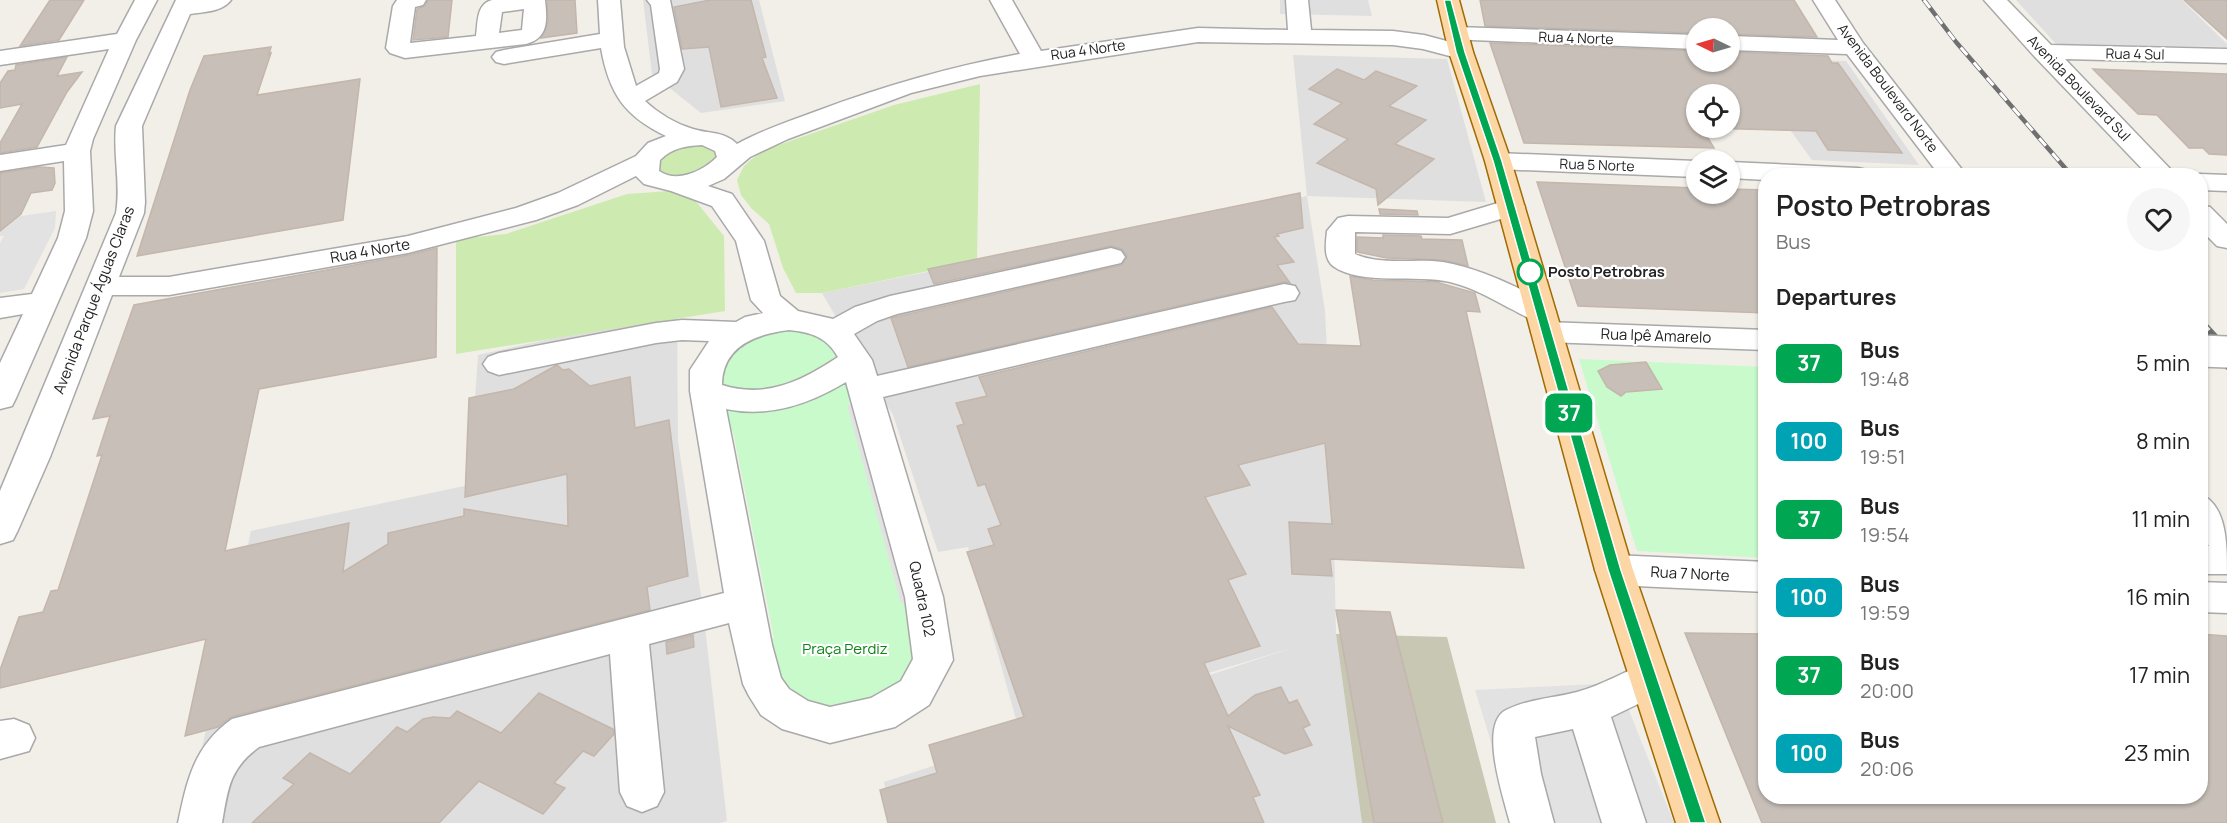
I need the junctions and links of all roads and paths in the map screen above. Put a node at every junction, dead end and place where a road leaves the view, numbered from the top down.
1 (146, 0) edge
2 (220, 0) edge
3 (415, 0) edge
4 (1000, 0) edge
5 (1297, 0) edge
6 (1824, 0) edge
7 (1995, 0) edge
8 (632, 1) edge
9 (184, 4) edge
10 (1450, 20) edge
11 (1300, 37) junction
12 (612, 39) junction
13 (125, 40) junction
14 (487, 41) dead end
15 (1686, 41) edge
16 (1740, 43) edge
17 (1854, 47) junction
18 (2043, 52) junction
19 (2227, 56) edge
20 (0, 58) edge
21 (1034, 58) junction
22 (436, 69) dead end
23 (148, 82) junction
24 (102, 88) junction
25 (638, 107) junction
26 (793, 128) junction
27 (700, 138) junction
28 (77, 151) junction
29 (648, 158) junction
30 (1498, 161) junction
31 (727, 163) junction
32 (0, 164) edge
33 (1948, 168) edge
34 (2156, 168) edge
35 (1686, 169) edge
36 (1740, 170) edge
37 (1758, 171) edge
38 (2208, 182) edge
39 (671, 183) junction
40 (2227, 183) edge
41 (568, 199) junction
42 (722, 200) junction
43 (1511, 207) junction
44 (2208, 221) edge
45 (2227, 240) edge
46 (1111, 257) dead end
47 (101, 286) junction
48 (169, 286) junction
49 (1284, 293) dead end
50 (42, 302) junction
51 (0, 308) edge
52 (88, 317) junction
53 (763, 319) junction
54 (1544, 322) junction
55 (834, 332) junction
56 (1758, 338) edge
57 (2208, 351) edge
58 (2227, 352) edge
59 (706, 360) junction
60 (499, 364) dead end
61 (860, 375) junction
62 (0, 398) edge
63 (2208, 517) edge
64 (0, 530) edge
65 (2227, 542) edge
66 (2208, 560) edge
67 (2227, 560) edge
68 (1614, 570) junction
69 (1758, 577) edge
70 (2208, 597) edge
71 (2227, 598) edge
72 (745, 603) junction
73 (628, 633) junction
74 (1649, 680) junction
75 (1588, 709) junction
76 (642, 792) dead end
77 (200, 823) edge
78 (1532, 823) edge
79 (1624, 823) edge
80 (1698, 823) edge

1 - 13 street
2 - 9 street
3 - 14 street
4 - 21 street
5 - 11 street
6 - 17 street, Avenida Boulevard Norte
7 - 18 street, Avenida Boulevard Sul
8 - 12 street
8 - 25 street
9 - 23 street, Avenida Parque Águas Claras
10 - 11 street, Rua 4 Norte
10 - 15 street, Rua 4 Norte
10 - 30 main road
11 - 21 street, Rua 4 Norte
12 - 22 street
12 - 25 street
13 - 20 street
13 - 24 street
16 - 17 street
17 - 33 street, Avenida Boulevard Norte
18 - 19 street, Rua 4 Sul
18 - 34 street, Avenida Boulevard Sul
21 - 26 street, Rua 4 Norte
23 - 24 street
23 - 47 street, Avenida Parque Águas Claras
24 - 28 street
25 - 27 street
25 - 29 street
26 - 27 street, Rua 4 Norte
26 - 31 street, Rua 4 Norte
27 - 29 street, Rua 4 Norte
27 - 31 street
28 - 32 street
28 - 50 street
29 - 39 street
29 - 41 street, Rua 4 Norte
30 - 35 street, Rua 5 Norte
30 - 43 main road
31 - 39 street, Rua 4 Norte
31 - 42 street
36 - 37 street
38 - 40 street
39 - 41 street, Rua 4 Norte
39 - 42 street
41 - 48 street, Rua 4 Norte
42 - 53 street
43 - 54 main road
43 - 54 street
44 - 45 street
46 - 55 street
47 - 48 street, Rua 4 Norte
47 - 52 street, Avenida Parque Águas Claras
48 - 52 street, Rua 4 Norte
49 - 61 street
50 - 51 street
50 - 62 street
52 - 64 street, Avenida Parque Águas Claras
53 - 55 street, Quadra 102
53 - 59 street
54 - 56 street, Rua Ipê Amarelo
54 - 68 main road
55 - 61 street, Quadra 102
57 - 58 street, bridge
59 - 60 street
59 - 61 street
59 - 72 street, Quadra 102
61 - 72 street, Quadra 102
63 - 65 street
66 - 67 street
68 - 69 street, Rua 7 Norte
68 - 74 main road
70 - 71 street
72 - 73 street
73 - 76 street
73 - 77 street
74 - 75 street
74 - 80 main road
75 - 78 street
75 - 79 street

